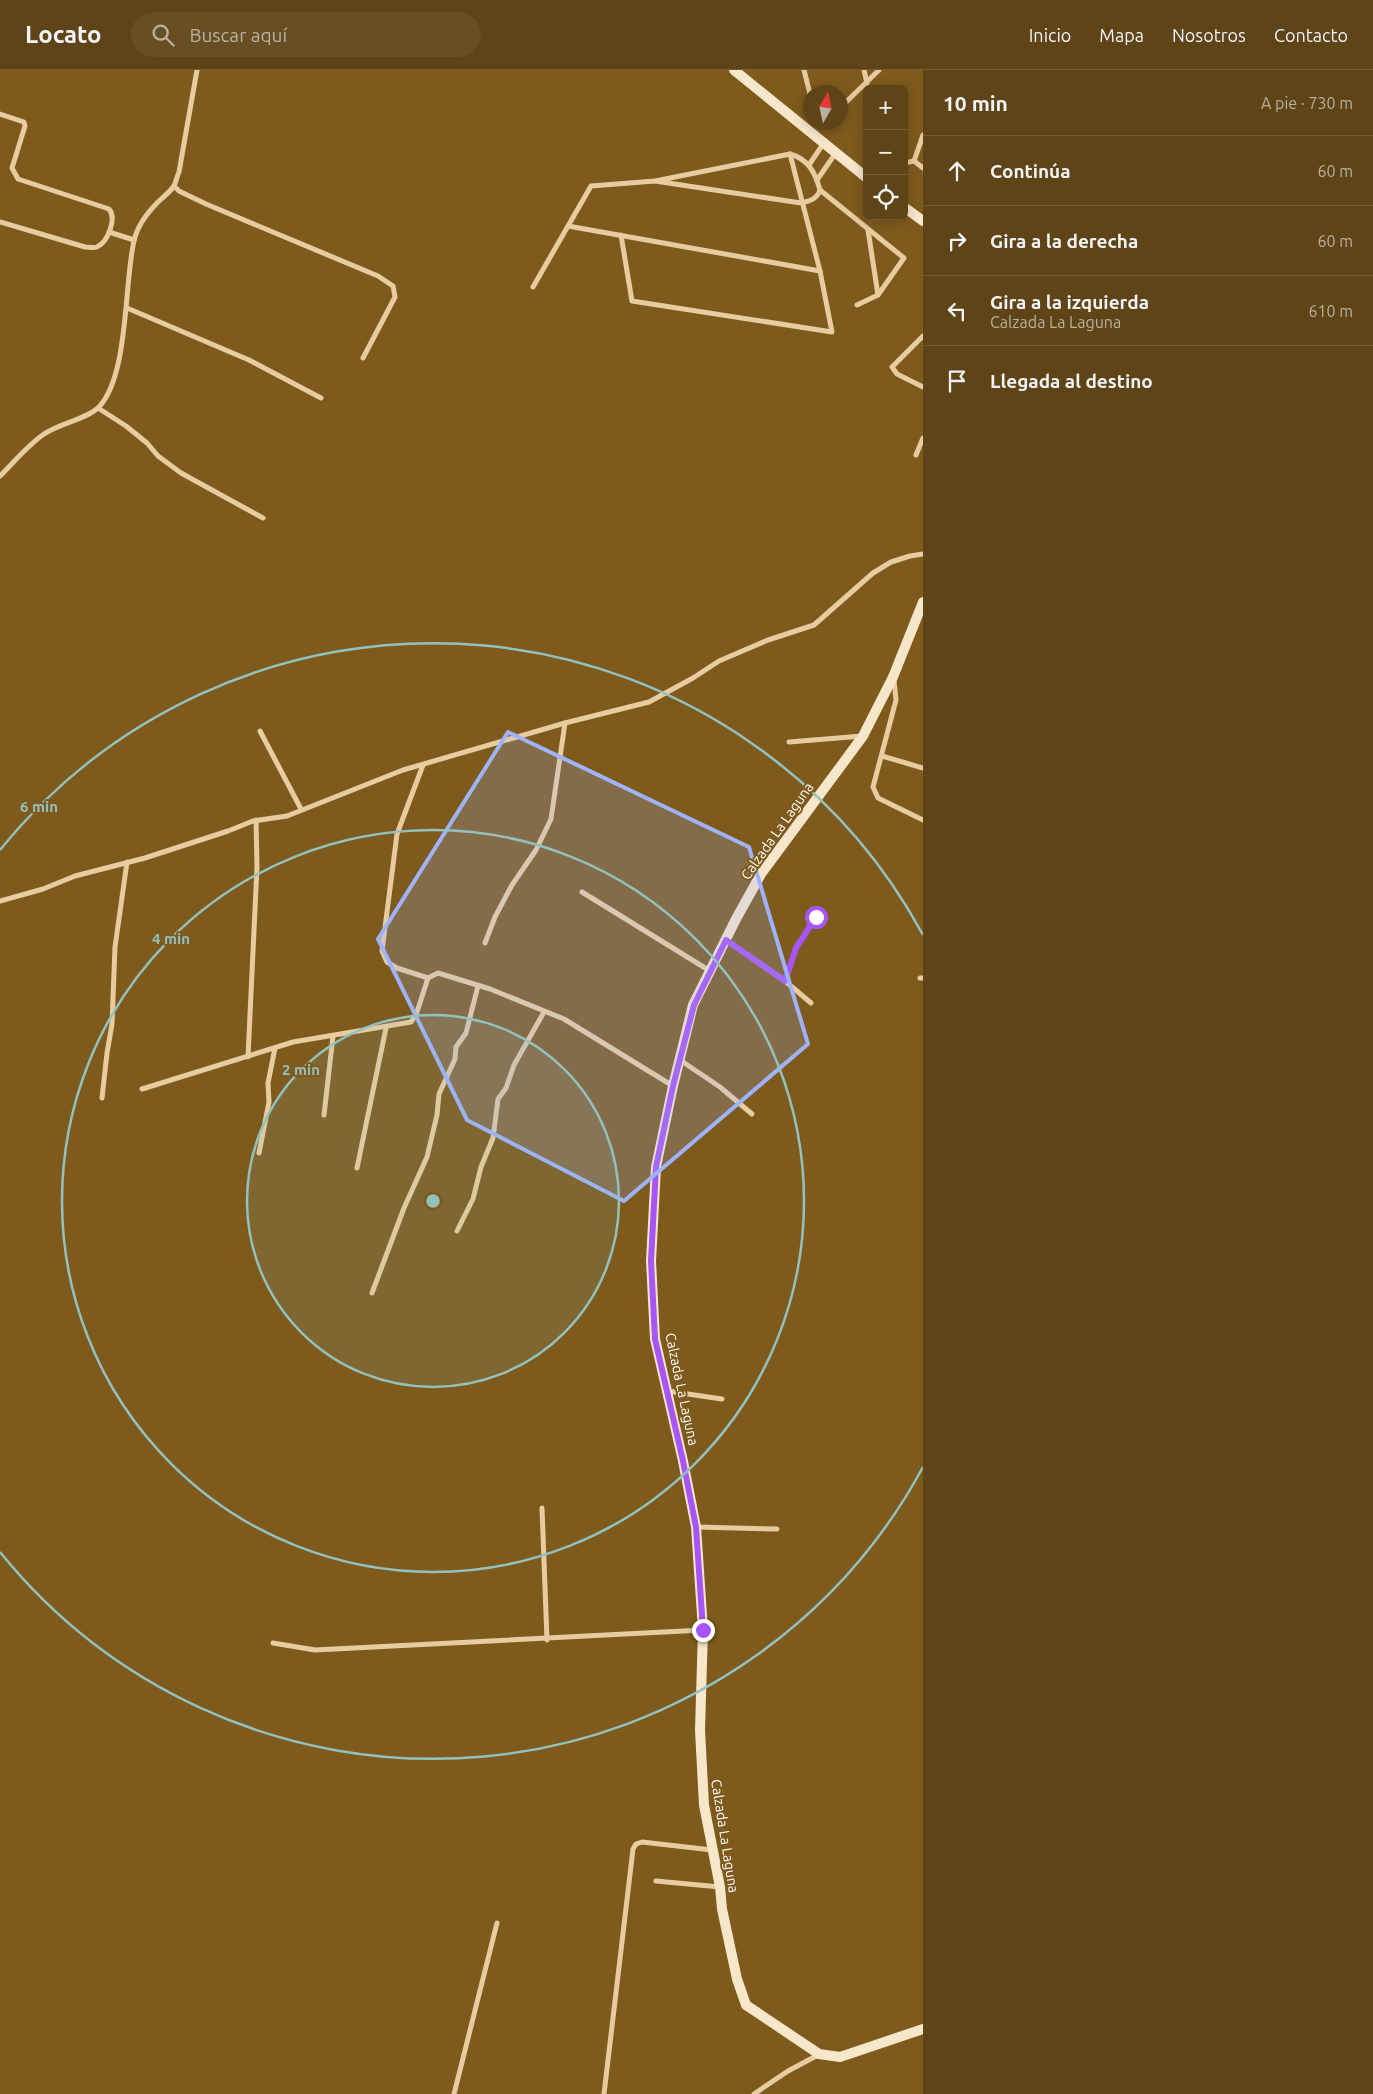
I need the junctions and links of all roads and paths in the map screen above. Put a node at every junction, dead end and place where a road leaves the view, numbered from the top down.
1 (196, 70) edge
2 (734, 70) edge
3 (804, 70) edge
4 (864, 70) edge
5 (879, 70) edge
6 (867, 83) junction
7 (807, 85) edge
8 (848, 100) edge
9 (0, 114) edge
10 (923, 135) edge
11 (823, 144) junction
12 (790, 154) junction
13 (835, 154) junction
14 (914, 161) junction
15 (908, 162) edge
16 (809, 164) junction
17 (923, 168) edge
18 (863, 175) edge
19 (655, 180) junction
20 (817, 180) junction
21 (174, 186) junction
22 (820, 190) junction
23 (802, 203) junction
24 (908, 209) edge
25 (923, 221) edge
26 (0, 222) edge
27 (568, 226) junction
28 (868, 229) junction
29 (109, 232) junction
30 (621, 236) junction
31 (134, 240) junction
32 (820, 271) junction
33 (534, 287) dead end
34 (878, 295) junction
35 (857, 305) dead end
36 (127, 308) junction
37 (923, 336) edge
38 (363, 358) dead end
39 (923, 387) edge
40 (321, 398) dead end
41 (98, 408) junction
42 (923, 438) edge
43 (916, 455) dead end
44 (0, 476) edge
45 (263, 518) dead end
46 (923, 554) edge
47 (923, 602) edge
48 (893, 677) junction
49 (565, 723) junction
50 (260, 731) dead end
51 (863, 736) junction
52 (789, 742) dead end
53 (882, 756) junction
54 (423, 764) junction
55 (923, 768) edge
56 (301, 809) junction
57 (256, 820) junction
58 (923, 820) edge
59 (127, 862) junction
60 (582, 892) dead end
61 (0, 901) edge
62 (816, 917) dead end
63 (726, 940) junction
64 (485, 943) dead end
65 (710, 971) junction
66 (428, 978) junction
67 (785, 981) junction
68 (478, 986) junction
69 (811, 1003) dead end
70 (544, 1012) junction
71 (386, 1028) junction
72 (333, 1036) junction
73 (275, 1048) junction
74 (248, 1057) junction
75 (680, 1060) junction
76 (673, 1086) junction
77 (142, 1089) dead end
78 (102, 1098) dead end
79 (752, 1114) dead end
80 (324, 1115) dead end
81 (258, 1153) dead end
82 (357, 1168) dead end
83 (457, 1231) dead end
84 (372, 1293) dead end
85 (667, 1391) junction
86 (722, 1399) dead end
87 (542, 1508) dead end
88 (696, 1527) junction
89 (777, 1529) dead end
90 (703, 1630) junction
91 (547, 1640) junction
92 (273, 1643) dead end
93 (712, 1850) junction
94 (656, 1882) dead end
95 (720, 1887) junction
96 (497, 1923) dead end
97 (923, 2029) edge
98 (819, 2054) junction
99 (454, 2094) edge
100 (604, 2094) edge
101 (754, 2094) edge

1 - 21 street
2 - 11 street
3 - 7 street
4 - 6 street
5 - 6 street
6 - 8 street
9 - 29 street
10 - 14 street
11 - 13 street
11 - 16 street
12 - 16 street
12 - 19 street
12 - 23 street
13 - 18 street
13 - 20 street
14 - 15 street
14 - 17 street
16 - 20 street
19 - 23 street
19 - 27 street
20 - 22 street
21 - 31 street
21 - 38 street
22 - 23 street
22 - 28 street
23 - 32 street
24 - 25 street
26 - 29 street
27 - 30 street
27 - 33 street
28 - 34 street
28 - 34 street
29 - 31 street
30 - 32 street
30 - 32 street
31 - 36 street
34 - 35 street
36 - 40 street
36 - 41 street
37 - 39 street
41 - 44 street
41 - 45 street
42 - 43 street
46 - 49 street
47 - 48 street, Calzada La Laguna
48 - 51 street, Calzada La Laguna
48 - 53 street
49 - 54 street
49 - 64 street
50 - 56 street
51 - 52 street
51 - 63 street, Calzada La Laguna
53 - 55 street
53 - 58 street
54 - 56 street
54 - 66 street
56 - 57 street
57 - 59 street
57 - 74 street
59 - 61 street
59 - 78 street
60 - 65 street
62 - 67 street
63 - 65 street, Calzada La Laguna
63 - 67 street
65 - 75 street, Calzada La Laguna
66 - 68 street
66 - 71 street
67 - 69 street
68 - 70 street
68 - 84 street
70 - 76 street
70 - 83 street
71 - 72 street
71 - 82 street
72 - 73 street
72 - 80 street
73 - 74 street
73 - 81 street
74 - 77 street
75 - 76 street, Calzada La Laguna
75 - 79 street
76 - 85 street, Calzada La Laguna
85 - 86 street
85 - 88 street, Calzada La Laguna
87 - 91 street
88 - 89 street
88 - 90 street, Calzada La Laguna
90 - 91 street
90 - 93 street, Calzada La Laguna
91 - 92 street
93 - 95 street, Calzada La Laguna
93 - 100 street
94 - 95 street
95 - 98 street, Calzada La Laguna
96 - 99 street
97 - 98 street
98 - 101 street

